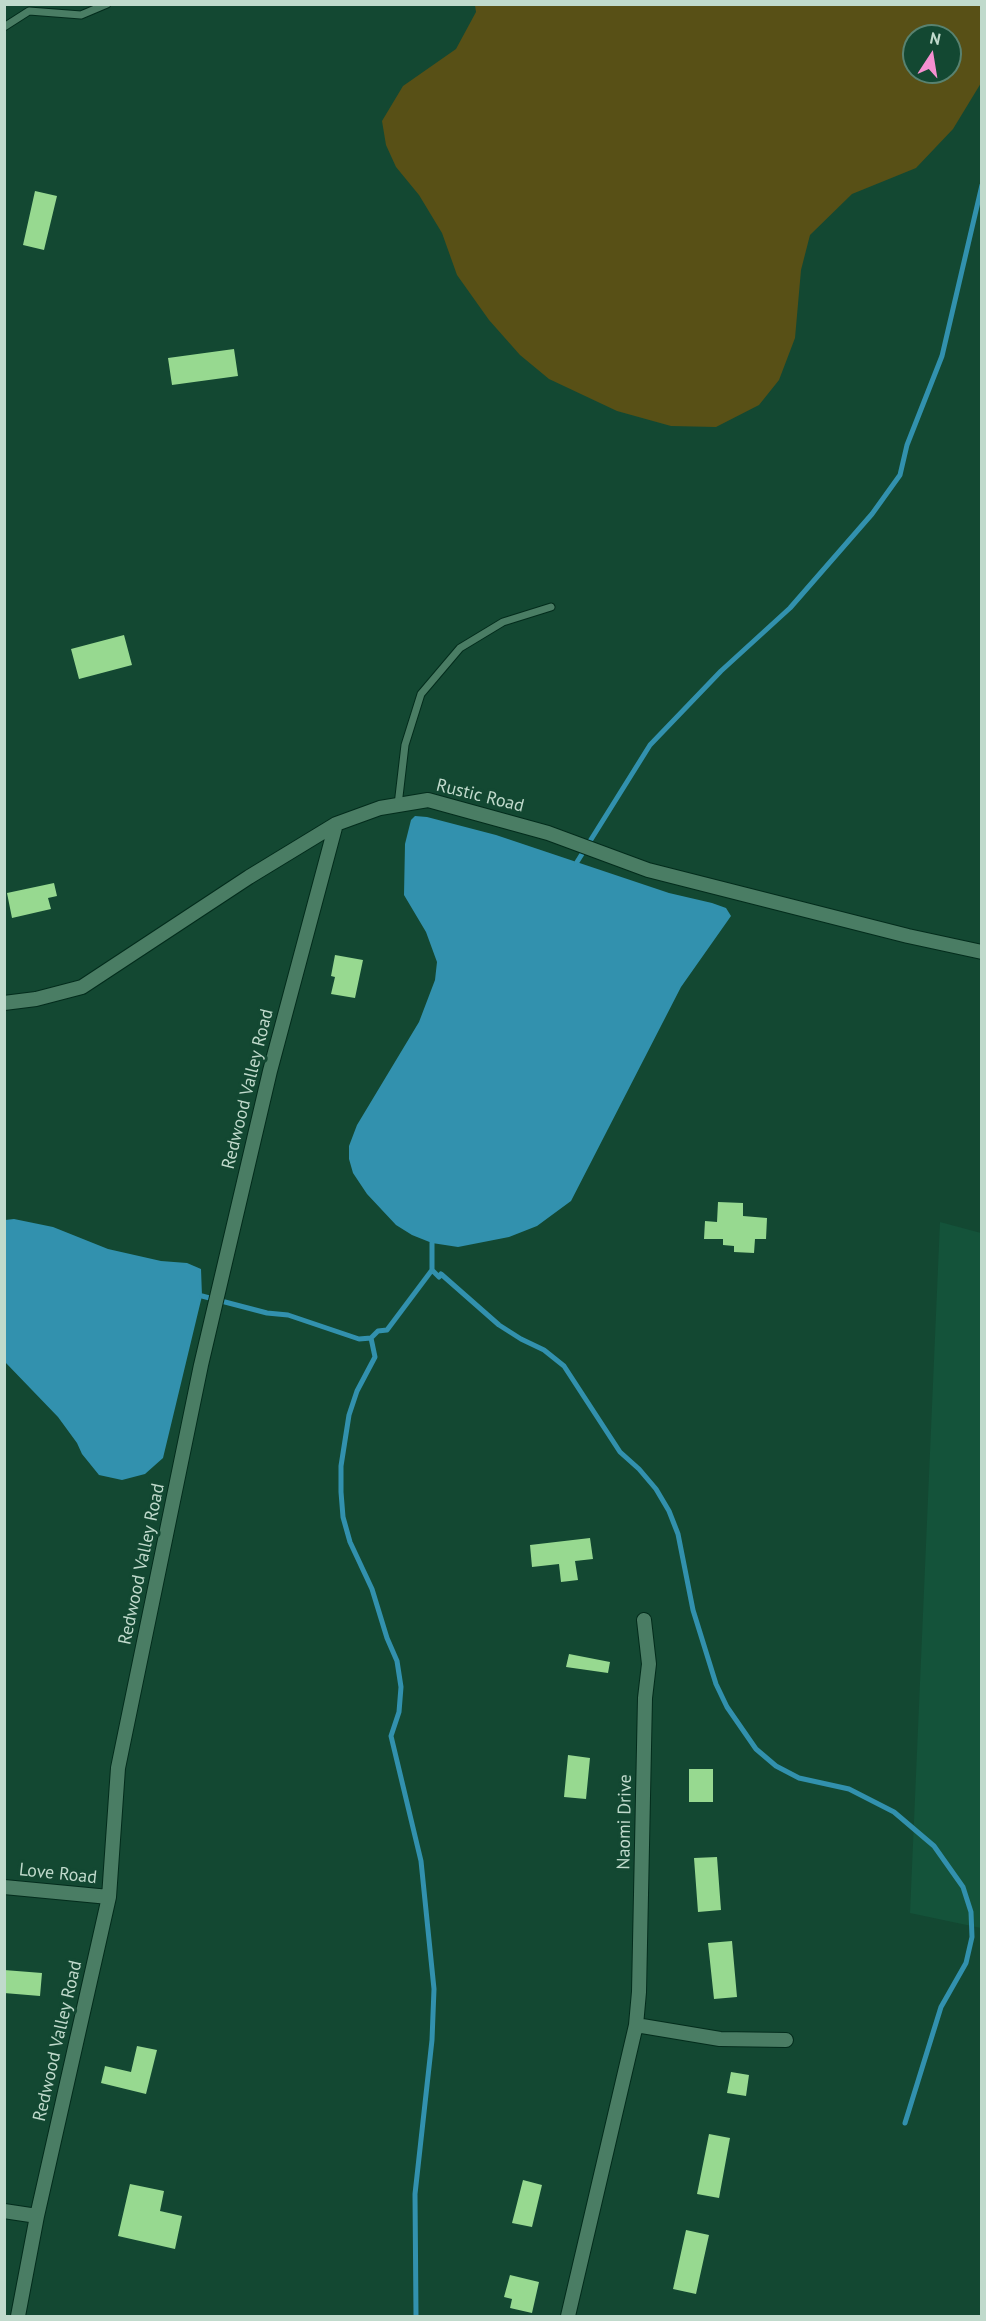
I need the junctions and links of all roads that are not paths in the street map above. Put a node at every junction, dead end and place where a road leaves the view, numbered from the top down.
1 (107, 4) edge
2 (4, 27) edge
3 (551, 607) dead end
4 (398, 805) junction
5 (336, 824) junction
6 (981, 952) edge
7 (4, 1003) edge
8 (644, 1620) dead end
9 (4, 1887) edge
10 (109, 1897) junction
11 (636, 2025) junction
12 (786, 2040) dead end
13 (4, 2211) edge
14 (37, 2216) junction
15 (18, 2316) edge
16 (568, 2316) edge

1 - 2 lane
3 - 4 lane
4 - 5 street, Rustic Road
4 - 6 street, Rustic Road
5 - 7 street, Rustic Road
5 - 10 street, Redwood Valley Road
8 - 11 street, Naomi Drive
9 - 10 street, Love Road
10 - 14 street, Redwood Valley Road
11 - 12 street
11 - 16 street, Naomi Drive
13 - 14 street
14 - 15 street, Redwood Valley Road

